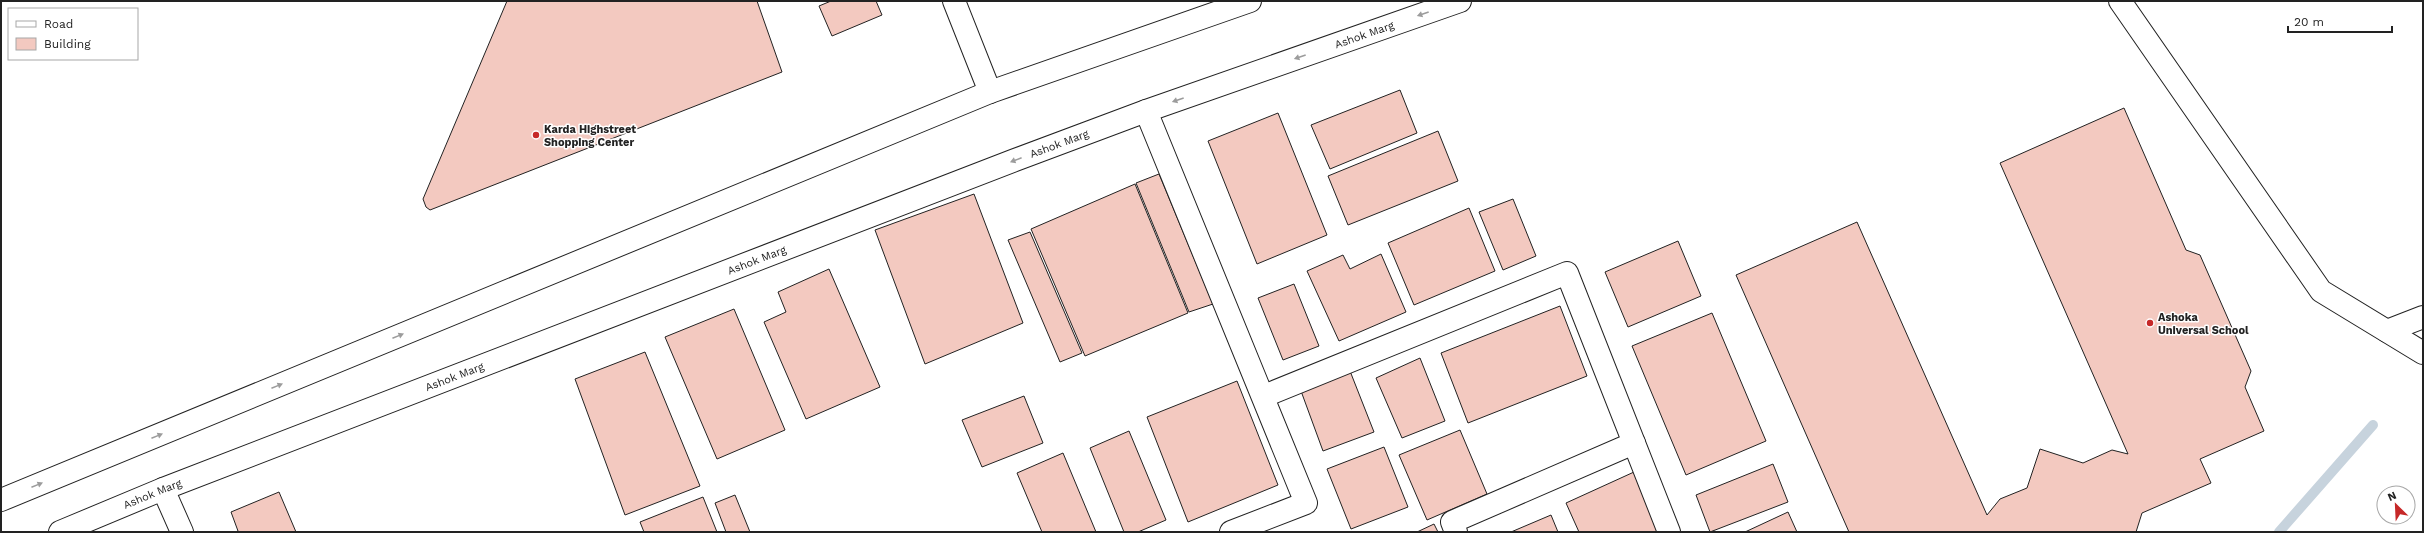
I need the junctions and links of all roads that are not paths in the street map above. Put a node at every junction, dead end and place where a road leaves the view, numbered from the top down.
1 (954, 1) edge
2 (1250, 1) edge
3 (1460, 1) edge
4 (2120, 1) edge
5 (990, 92) junction
6 (1146, 111) junction
7 (2423, 317) edge
8 (2387, 331) junction
9 (2423, 353) edge
10 (1264, 396) junction
11 (1634, 443) junction
12 (163, 489) junction
13 (1, 500) edge
14 (60, 532) edge
15 (182, 532) edge
16 (1231, 532) edge
17 (1456, 532) edge
18 (1669, 532) edge

1 - 5 street
2 - 5 street
3 -> 6 street, Ashok Marg
4 - 8 street
13 -> 5 street
6 - 10 street
6 -> 12 street, Ashok Marg
7 - 8 street
8 - 9 street
10 - 11 street
10 - 16 street
11 - 17 street
11 - 18 street
12 - 14 street, Ashok Marg
12 - 15 street

